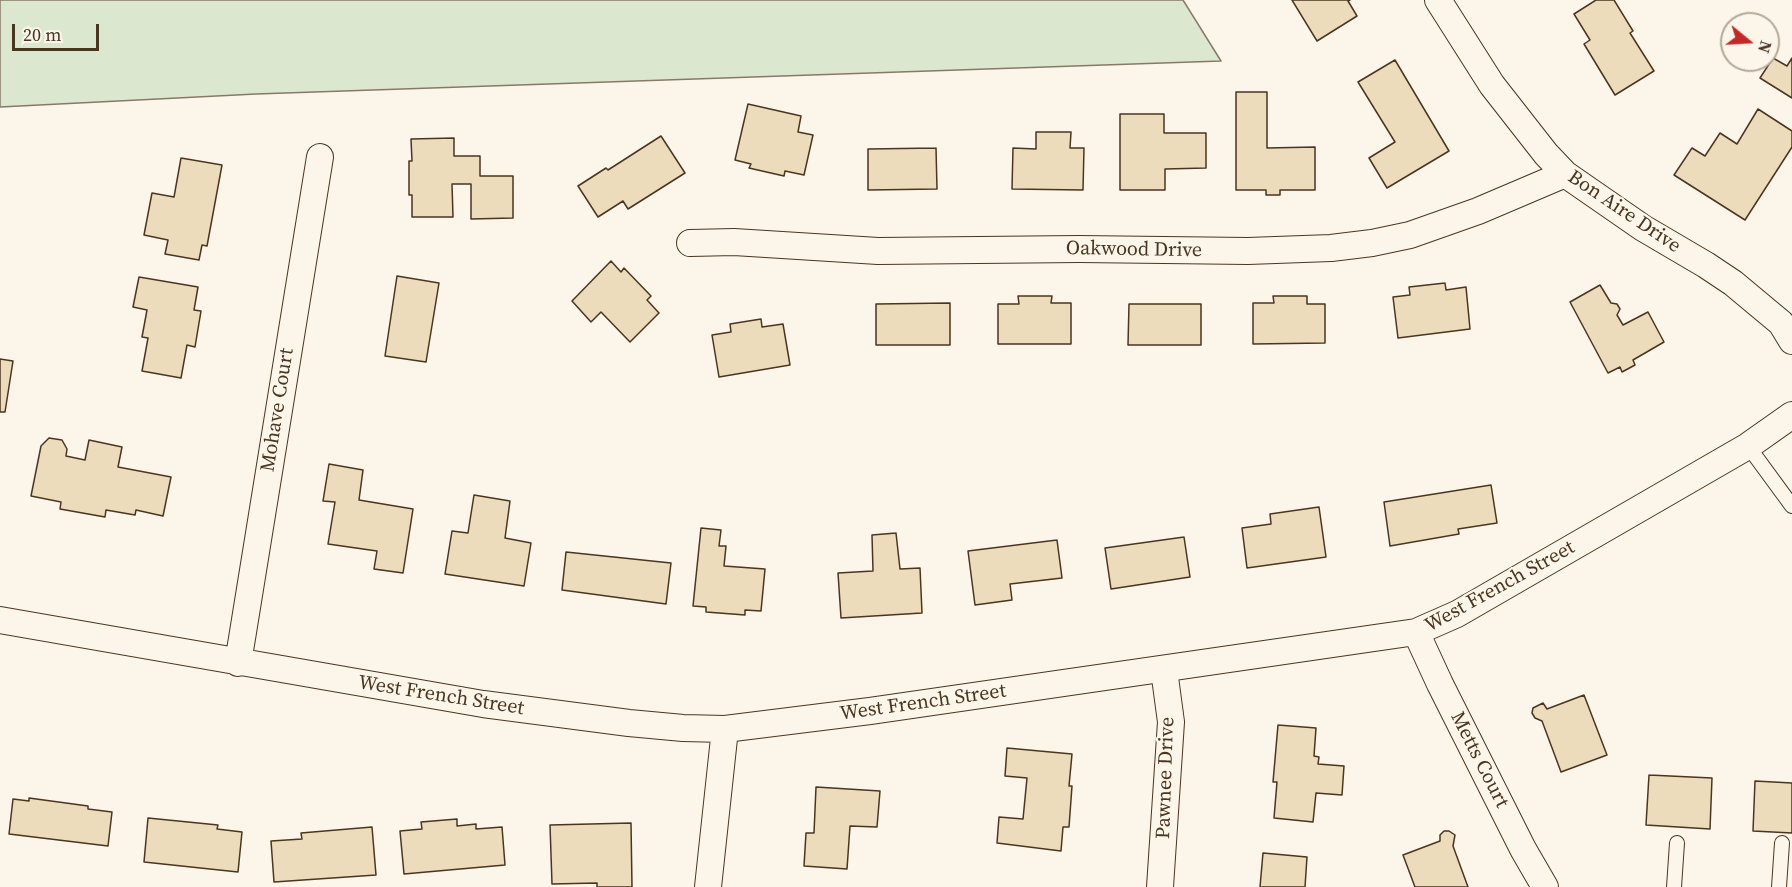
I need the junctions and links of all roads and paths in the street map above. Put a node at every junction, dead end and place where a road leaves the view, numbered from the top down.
1 (1438, 0) edge
2 (320, 157) dead end
3 (1565, 174) junction
4 (690, 243) dead end
5 (1788, 323) edge
6 (1792, 415) edge
7 (1748, 446) junction
8 (1792, 506) edge
9 (0, 620) edge
10 (1416, 632) junction
11 (238, 663) junction
12 (1164, 670) junction
13 (725, 729) junction
14 (1677, 843) dead end
15 (1782, 843) dead end
16 (708, 887) edge
17 (1160, 887) edge
18 (1545, 887) edge
19 (1674, 887) edge
20 (1779, 887) edge

1 - 3 street, Bon Aire Drive
2 - 11 street, Mohave Court
3 - 4 street, Oakwood Drive
3 - 5 street, Bon Aire Drive
6 - 7 street, West French Street
7 - 8 lane
7 - 10 street, West French Street
9 - 11 street, West French Street
10 - 12 street, West French Street
10 - 18 street, Metts Court
11 - 13 street, West French Street
12 - 13 street, West French Street
12 - 17 street, Pawnee Drive
13 - 16 street
14 - 19 lane
15 - 20 lane

